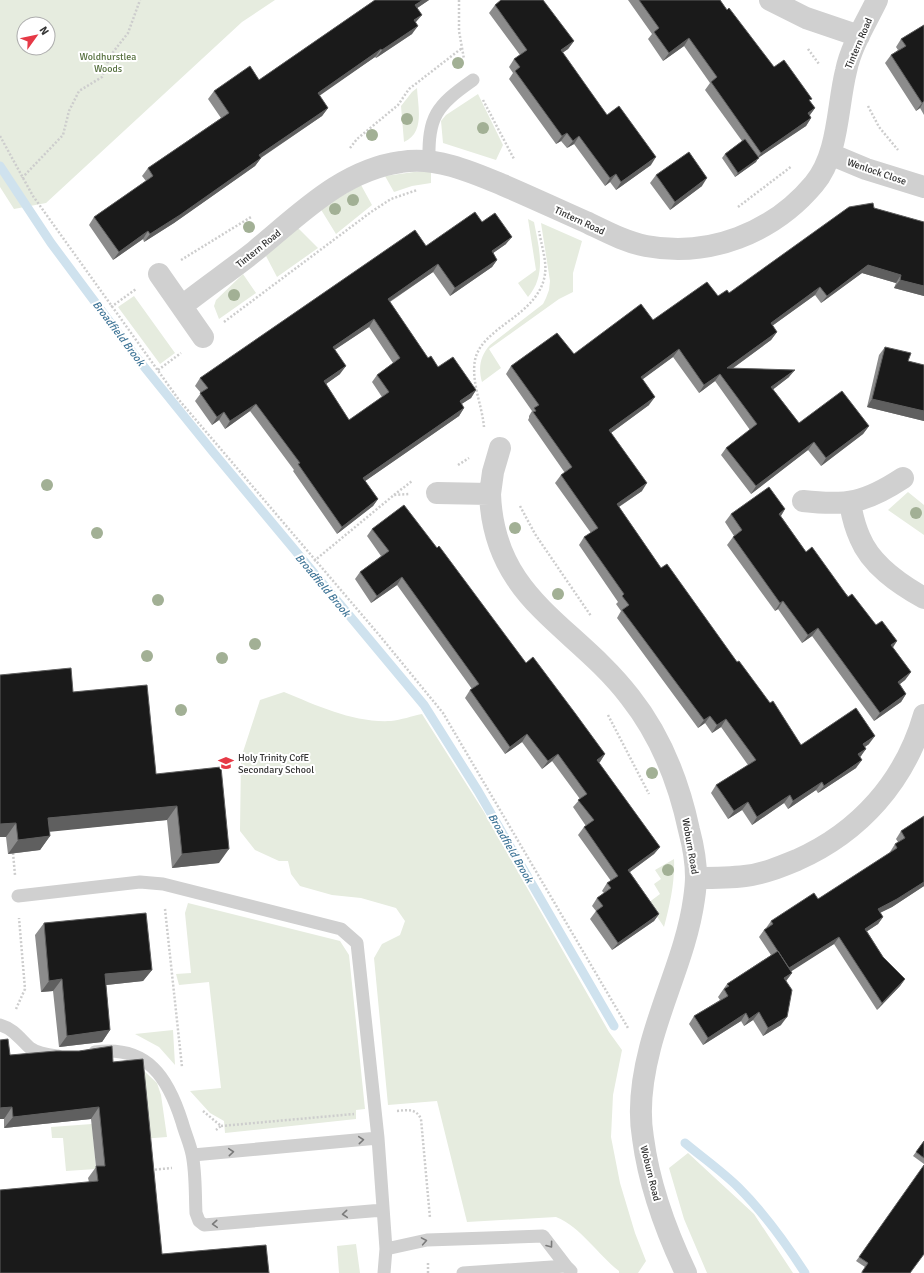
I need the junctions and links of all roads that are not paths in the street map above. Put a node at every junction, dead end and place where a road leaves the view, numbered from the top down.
1 (770, 0) edge
2 (877, 0) edge
3 (859, 36) junction
4 (473, 80) road end
5 (830, 154) junction
6 (429, 162) junction
7 (924, 186) edge
8 (159, 274) dead end
9 (182, 306) junction
10 (203, 337) road end
11 (500, 448) road end
12 (903, 478) dead end
13 (437, 493) road end
14 (490, 494) junction
15 (803, 501) dead end
16 (850, 503) junction
17 (924, 598) edge
18 (924, 715) edge
19 (696, 878) junction
20 (18, 896) road end
21 (4, 1026) edge
22 (82, 1053) edge
23 (68, 1055) edge
24 (378, 1138) junction
25 (192, 1154) junction
26 (383, 1210) junction
27 (386, 1249) junction
28 (570, 1270) edge
29 (684, 1272) edge
30 (384, 1273) edge
31 (463, 1273) edge

1 - 3 street
2 - 3 street, Tintern Road
3 - 5 street, Tintern Road
4 - 6 lane
5 - 6 street, Tintern Road
5 - 7 street, Wenlock Close
6 - 9 street, Tintern Road
8 - 9 street
9 - 10 street
11 - 14 street, Woburn Road
12 - 16 street
13 - 14 street
14 - 19 street, Woburn Road
15 - 16 street
16 - 17 street
18 - 19 street
19 - 29 street, Woburn Road
20 - 24 lane
21 - 23 lane
22 - 25 lane
25 -> 24 lane
24 - 26 lane
26 -> 25 lane
26 - 27 lane
27 -> 28 lane
27 - 30 lane
28 - 31 lane

